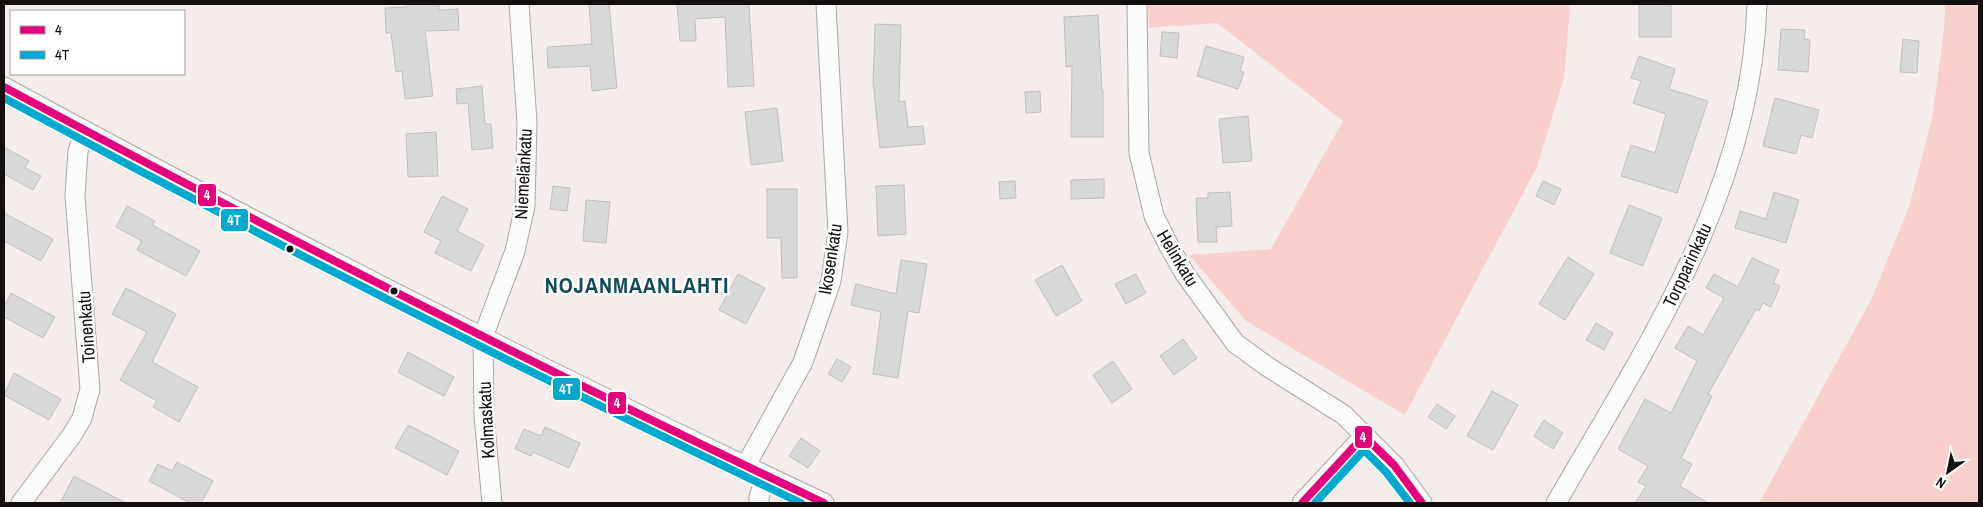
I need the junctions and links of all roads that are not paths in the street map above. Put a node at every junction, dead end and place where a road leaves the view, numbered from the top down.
1 (519, 4) edge
2 (826, 4) edge
3 (1137, 4) edge
4 (1757, 4) edge
5 (4, 87) edge
6 (85, 131) junction
7 (483, 337) junction
8 (1364, 436) junction
9 (746, 466) junction
10 (766, 476) junction
11 (20, 503) edge
12 (492, 503) edge
13 (759, 503) edge
14 (824, 503) edge
15 (1302, 503) edge
16 (1422, 503) edge
17 (1556, 503) edge

1 - 7 street, Niemelänkatu
2 - 9 street, Ikosenkatu
3 - 8 street, Helinkatu
4 - 17 street, Torpparinkatu
5 - 6 street
6 - 7 street
6 - 11 street, Toinenkatu
7 - 9 street
7 - 12 street, Kolmaskatu
8 - 15 street
8 - 16 street, Helinkatu
9 - 10 street
10 - 13 street
10 - 14 street

